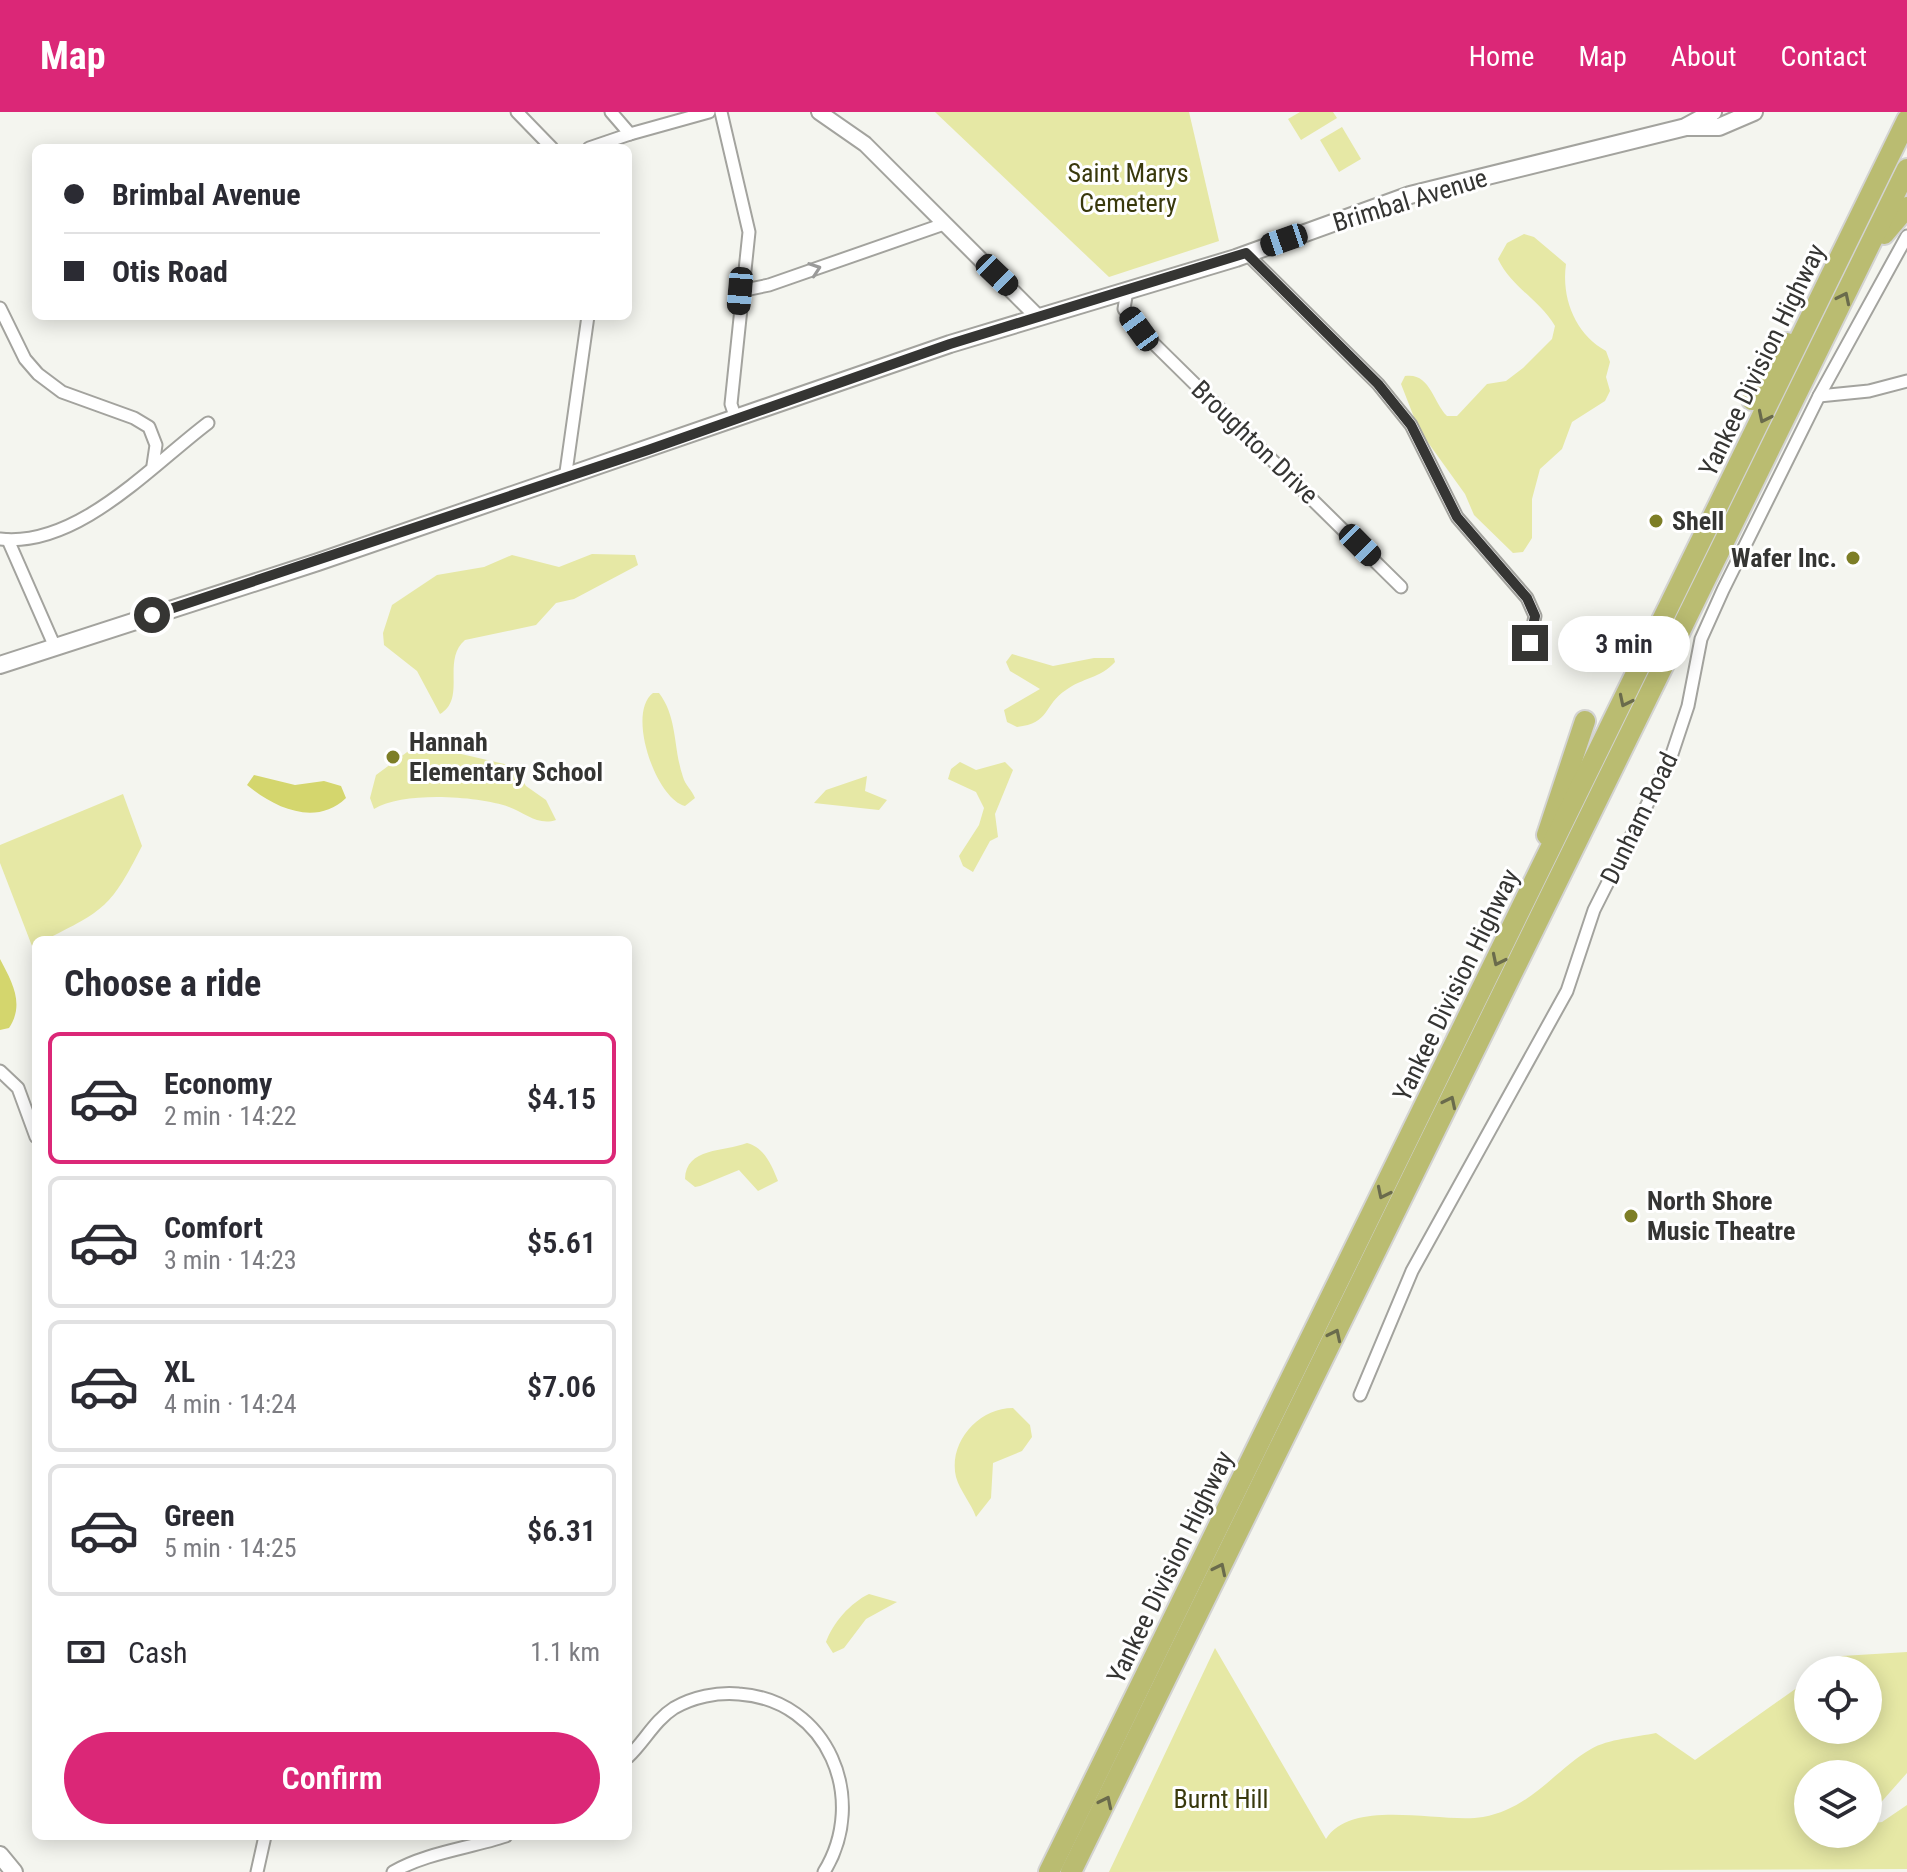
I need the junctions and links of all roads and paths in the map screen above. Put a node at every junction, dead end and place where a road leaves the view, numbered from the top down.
1 (517, 112) edge
2 (611, 112) edge
3 (709, 112) edge
4 (721, 112) edge
5 (819, 112) edge
6 (1713, 112) edge
7 (1754, 112) edge
8 (1907, 120) edge
9 (1686, 127) junction
10 (630, 134) junction
11 (548, 144) edge
12 (601, 144) edge
13 (1886, 164) junction
14 (1907, 169) edge
15 (1907, 207) edge
16 (944, 224) junction
17 (1907, 236) edge
18 (1246, 253) junction
19 (1864, 258) junction
20 (1127, 290) junction
21 (740, 291) junction
22 (0, 308) edge
23 (1037, 316) junction
24 (587, 320) edge
25 (1907, 381) edge
26 (1819, 396) junction
27 (1752, 400) dead end
28 (736, 419) junction
29 (208, 423) dead end
30 (153, 465) junction
31 (565, 479) junction
32 (4, 539) edge
33 (1401, 587) dead end
34 (55, 647) junction
35 (1528, 650) dead end
36 (0, 665) edge
37 (1585, 721) dead end
38 (1519, 917) junction
39 (0, 1071) edge
40 (32, 1126) edge
41 (1360, 1395) dead end
42 (632, 1753) edge
43 (264, 1840) edge
44 (494, 1840) edge
45 (0, 1855) edge
46 (14, 1872) edge
47 (257, 1872) edge
48 (393, 1872) edge
49 (824, 1872) edge
50 (1049, 1872) edge
51 (1071, 1872) edge

1 - 11 street
2 - 10 street
3 - 10 street
4 - 21 street
5 - 16 street
6 - 9 main road
7 - 9 main road
8 - 13 highway, Yankee Division Highway
9 - 18 main road, Brimbal Avenue
10 - 12 street
13 - 27 highway
13 -> 38 highway, Yankee Division Highway
14 - 19 highway, Yankee Division Highway
15 - 19 highway
21 -> 16 street
16 - 23 street
17 - 26 street, Dunham Road
18 - 20 main road, Brimbal Avenue
18 - 35 street
51 -> 19 highway, Yankee Division Highway
20 - 23 main road, Brimbal Avenue
20 - 33 street, Broughton Drive
21 - 28 street
22 - 30 street
23 - 28 main road, Brimbal Avenue
24 - 31 street
25 - 26 street
26 - 41 street, Dunham Road
28 - 31 main road, Brimbal Avenue
29 - 30 street
30 - 32 street
31 - 34 main road, Brimbal Avenue
32 - 34 street
34 - 36 main road, Brimbal Avenue
37 - 38 highway
38 -> 50 highway, Yankee Division Highway
39 - 40 street
42 - 49 street
43 - 47 street
44 - 48 street
45 - 46 main road

